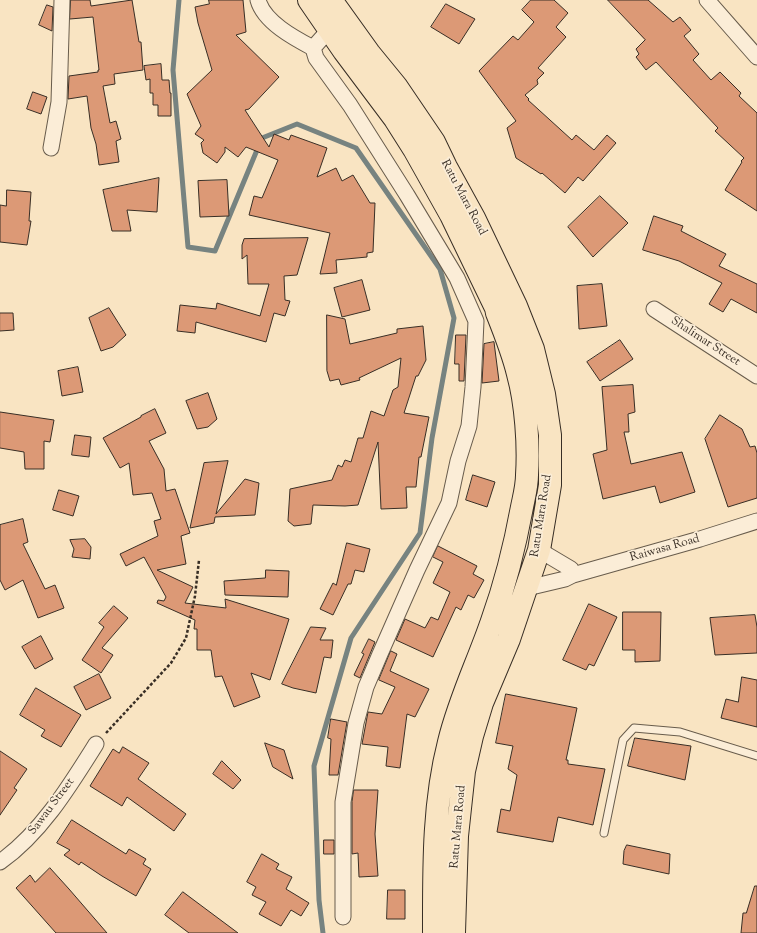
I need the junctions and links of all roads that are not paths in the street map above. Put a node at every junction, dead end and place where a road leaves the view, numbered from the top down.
1 (62, 0) edge
2 (258, 0) edge
3 (309, 0) edge
4 (331, 0) edge
5 (706, 0) edge
6 (329, 30) junction
7 (313, 48) junction
8 (757, 57) edge
9 (51, 148) dead end
10 (654, 309) dead end
11 (757, 376) edge
12 (757, 521) edge
13 (539, 550) junction
14 (573, 575) junction
15 (527, 588) junction
16 (96, 744) road end
17 (757, 756) edge
18 (604, 833) dead end
19 (0, 862) edge
20 (343, 917) dead end
21 (434, 933) edge
22 (454, 933) edge

1 - 9 street
2 - 7 street
3 - 6 highway, Ratu Mara Road
4 - 13 highway, Ratu Mara Road
5 - 8 street
6 - 7 street
6 - 21 highway, Ratu Mara Road
7 - 20 street
10 - 11 street, Shalimar Street
12 - 14 street, Raiwasa Road
13 - 14 street
13 - 15 highway, Ratu Mara Road
14 - 15 street, Raiwasa Road
15 - 22 highway, Ratu Mara Road
16 - 19 street, Sawau Street
17 - 18 lane

